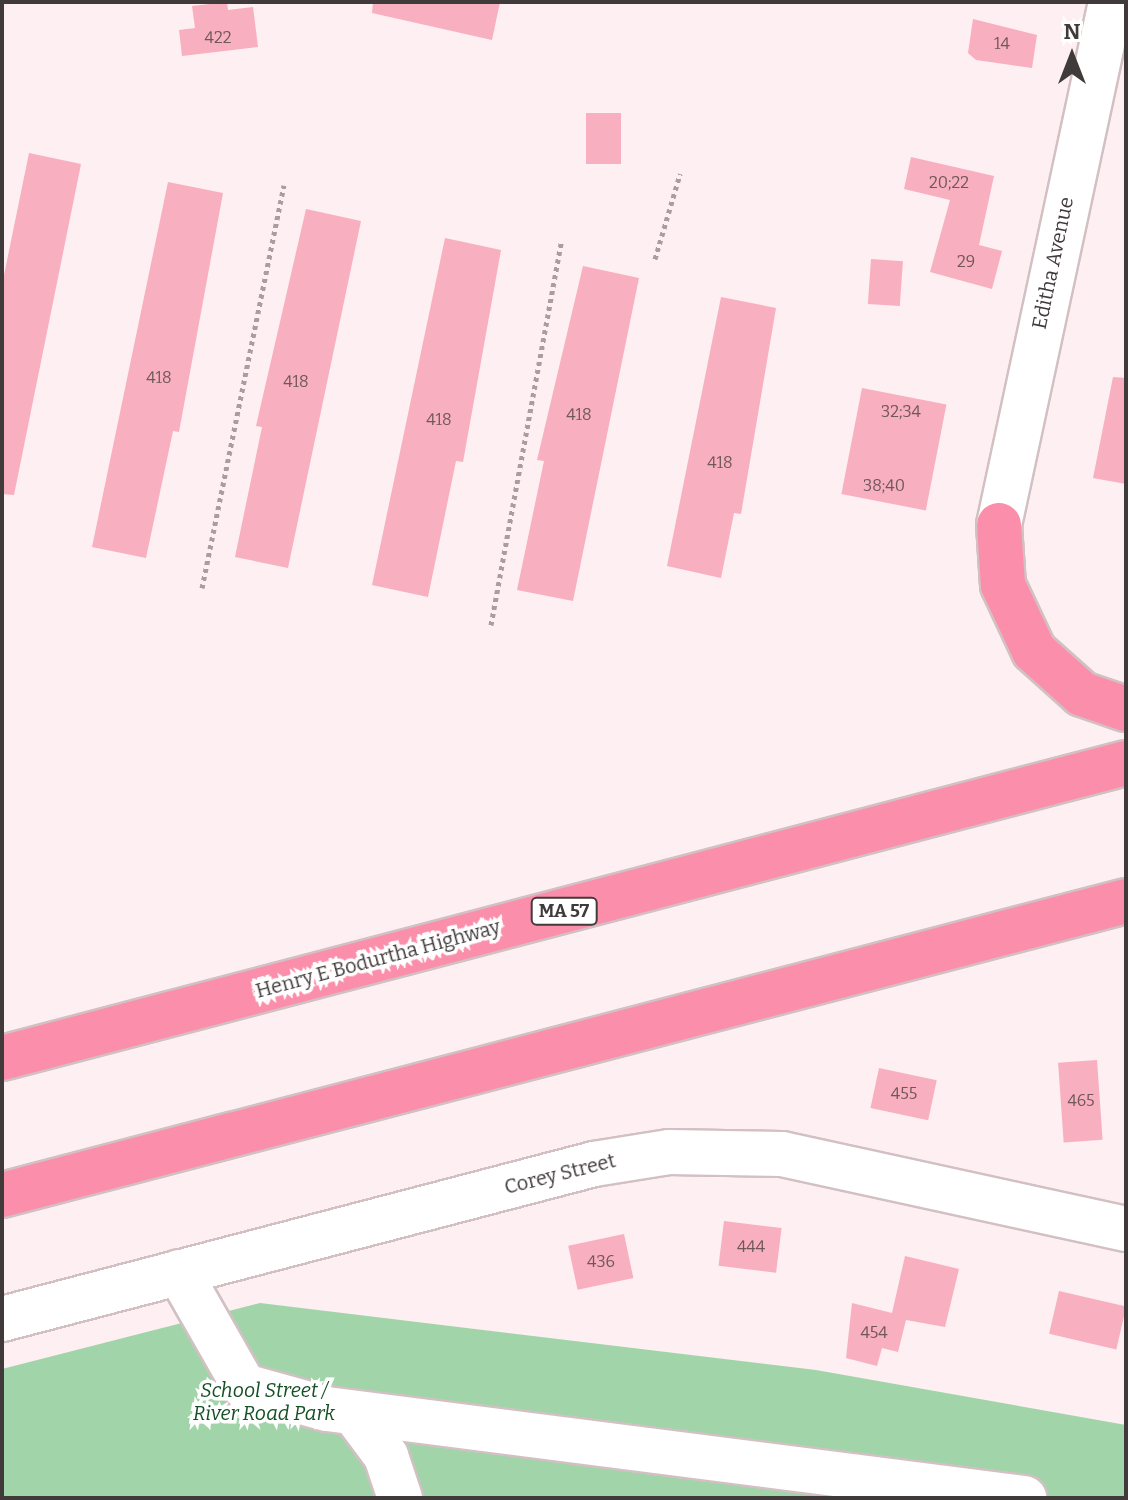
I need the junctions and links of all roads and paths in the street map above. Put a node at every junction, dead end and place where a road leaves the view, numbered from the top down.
1 (1111, 2) edge
2 (680, 174) dead end
3 (284, 185) dead end
4 (561, 242) dead end
5 (655, 259) dead end
6 (999, 525) joint
7 (202, 588) dead end
8 (491, 625) dead end
9 (1126, 709) edge
10 (1126, 763) edge
11 (1126, 901) edge
12 (2, 1058) edge
13 (2, 1195) edge
14 (1126, 1229) edge
15 (179, 1272) junction
16 (2, 1319) edge
17 (354, 1413) junction
18 (400, 1498) edge
19 (1024, 1498) edge

1 - 6 street, Editha Avenue
2 - 5 path
3 - 7 path
4 - 8 path
6 - 9 highway
10 - 12 highway, Henry E Bodurtha Highway / MA 57
11 - 13 highway
14 - 15 street, Corey Street
15 - 16 street, Corey Street
15 - 17 street
17 - 18 street
17 - 19 street

